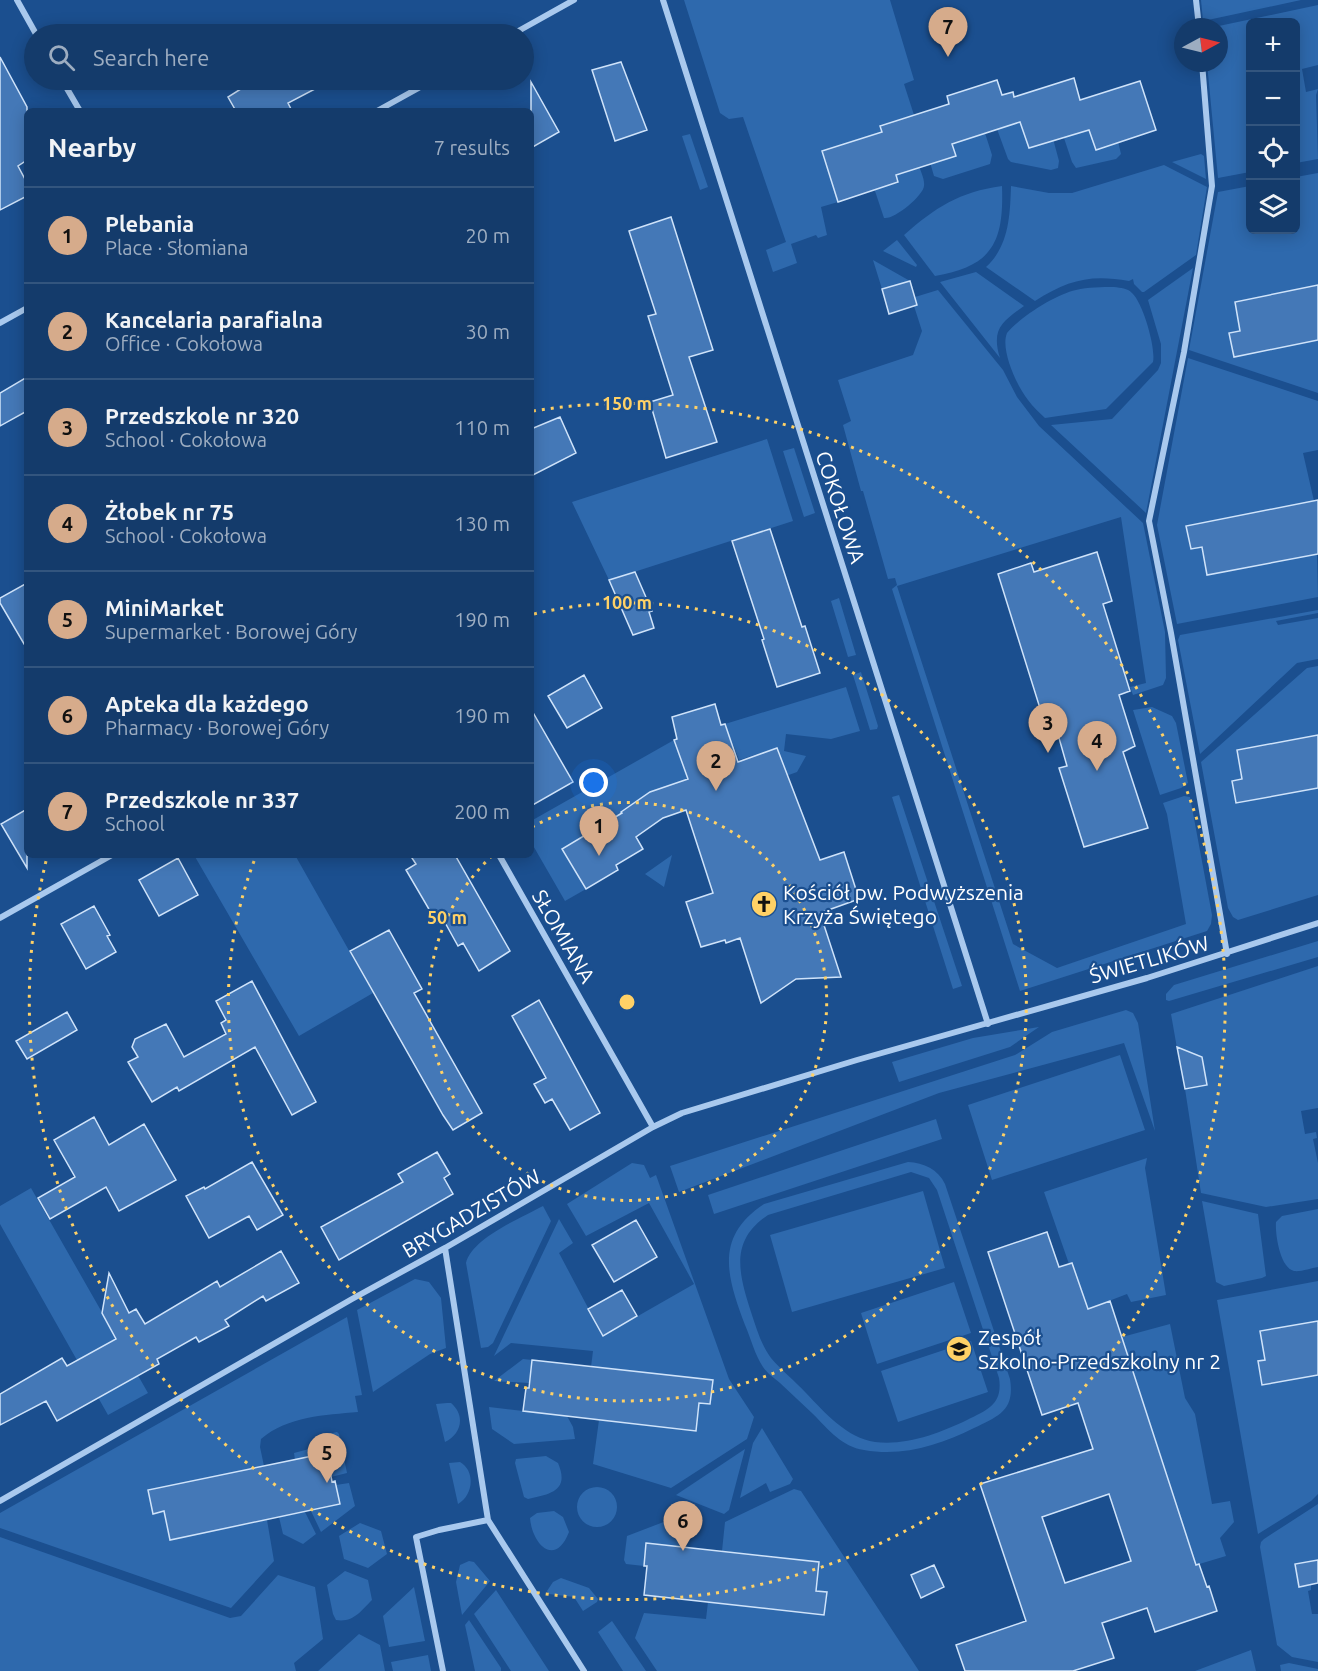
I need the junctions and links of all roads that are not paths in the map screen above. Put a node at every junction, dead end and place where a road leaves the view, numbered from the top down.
1 (17, 0) edge
2 (574, 0) edge
3 (663, 0) edge
4 (1196, 0) edge
5 (1198, 18) edge
6 (30, 24) edge
7 (531, 24) edge
8 (1203, 72) edge
9 (68, 90) edge
10 (415, 90) edge
11 (78, 108) edge
12 (382, 108) edge
13 (24, 310) edge
14 (0, 323) edge
15 (107, 858) edge
16 (501, 858) edge
17 (0, 918) edge
18 (1318, 923) edge
19 (1227, 954) junction
20 (988, 1024) junction
21 (653, 1127) junction
22 (444, 1248) junction
23 (0, 1501) edge
24 (488, 1520) junction
25 (442, 1671) edge
26 (585, 1671) edge

1 - 6 street
2 - 7 street
3 - 20 street, COKOŁOWA
4 - 5 street
8 - 19 street
9 - 11 street
10 - 12 street
13 - 14 street
15 - 17 street
16 - 21 street, SŁOMIANA
18 - 19 street, ŚWIETLIKÓW
19 - 20 street, ŚWIETLIKÓW
20 - 21 street, BRYGADZISTÓW
21 - 22 street, BRYGADZISTÓW
22 - 23 street, BRYGADZISTÓW
22 - 24 street
24 - 25 street
24 - 26 street

